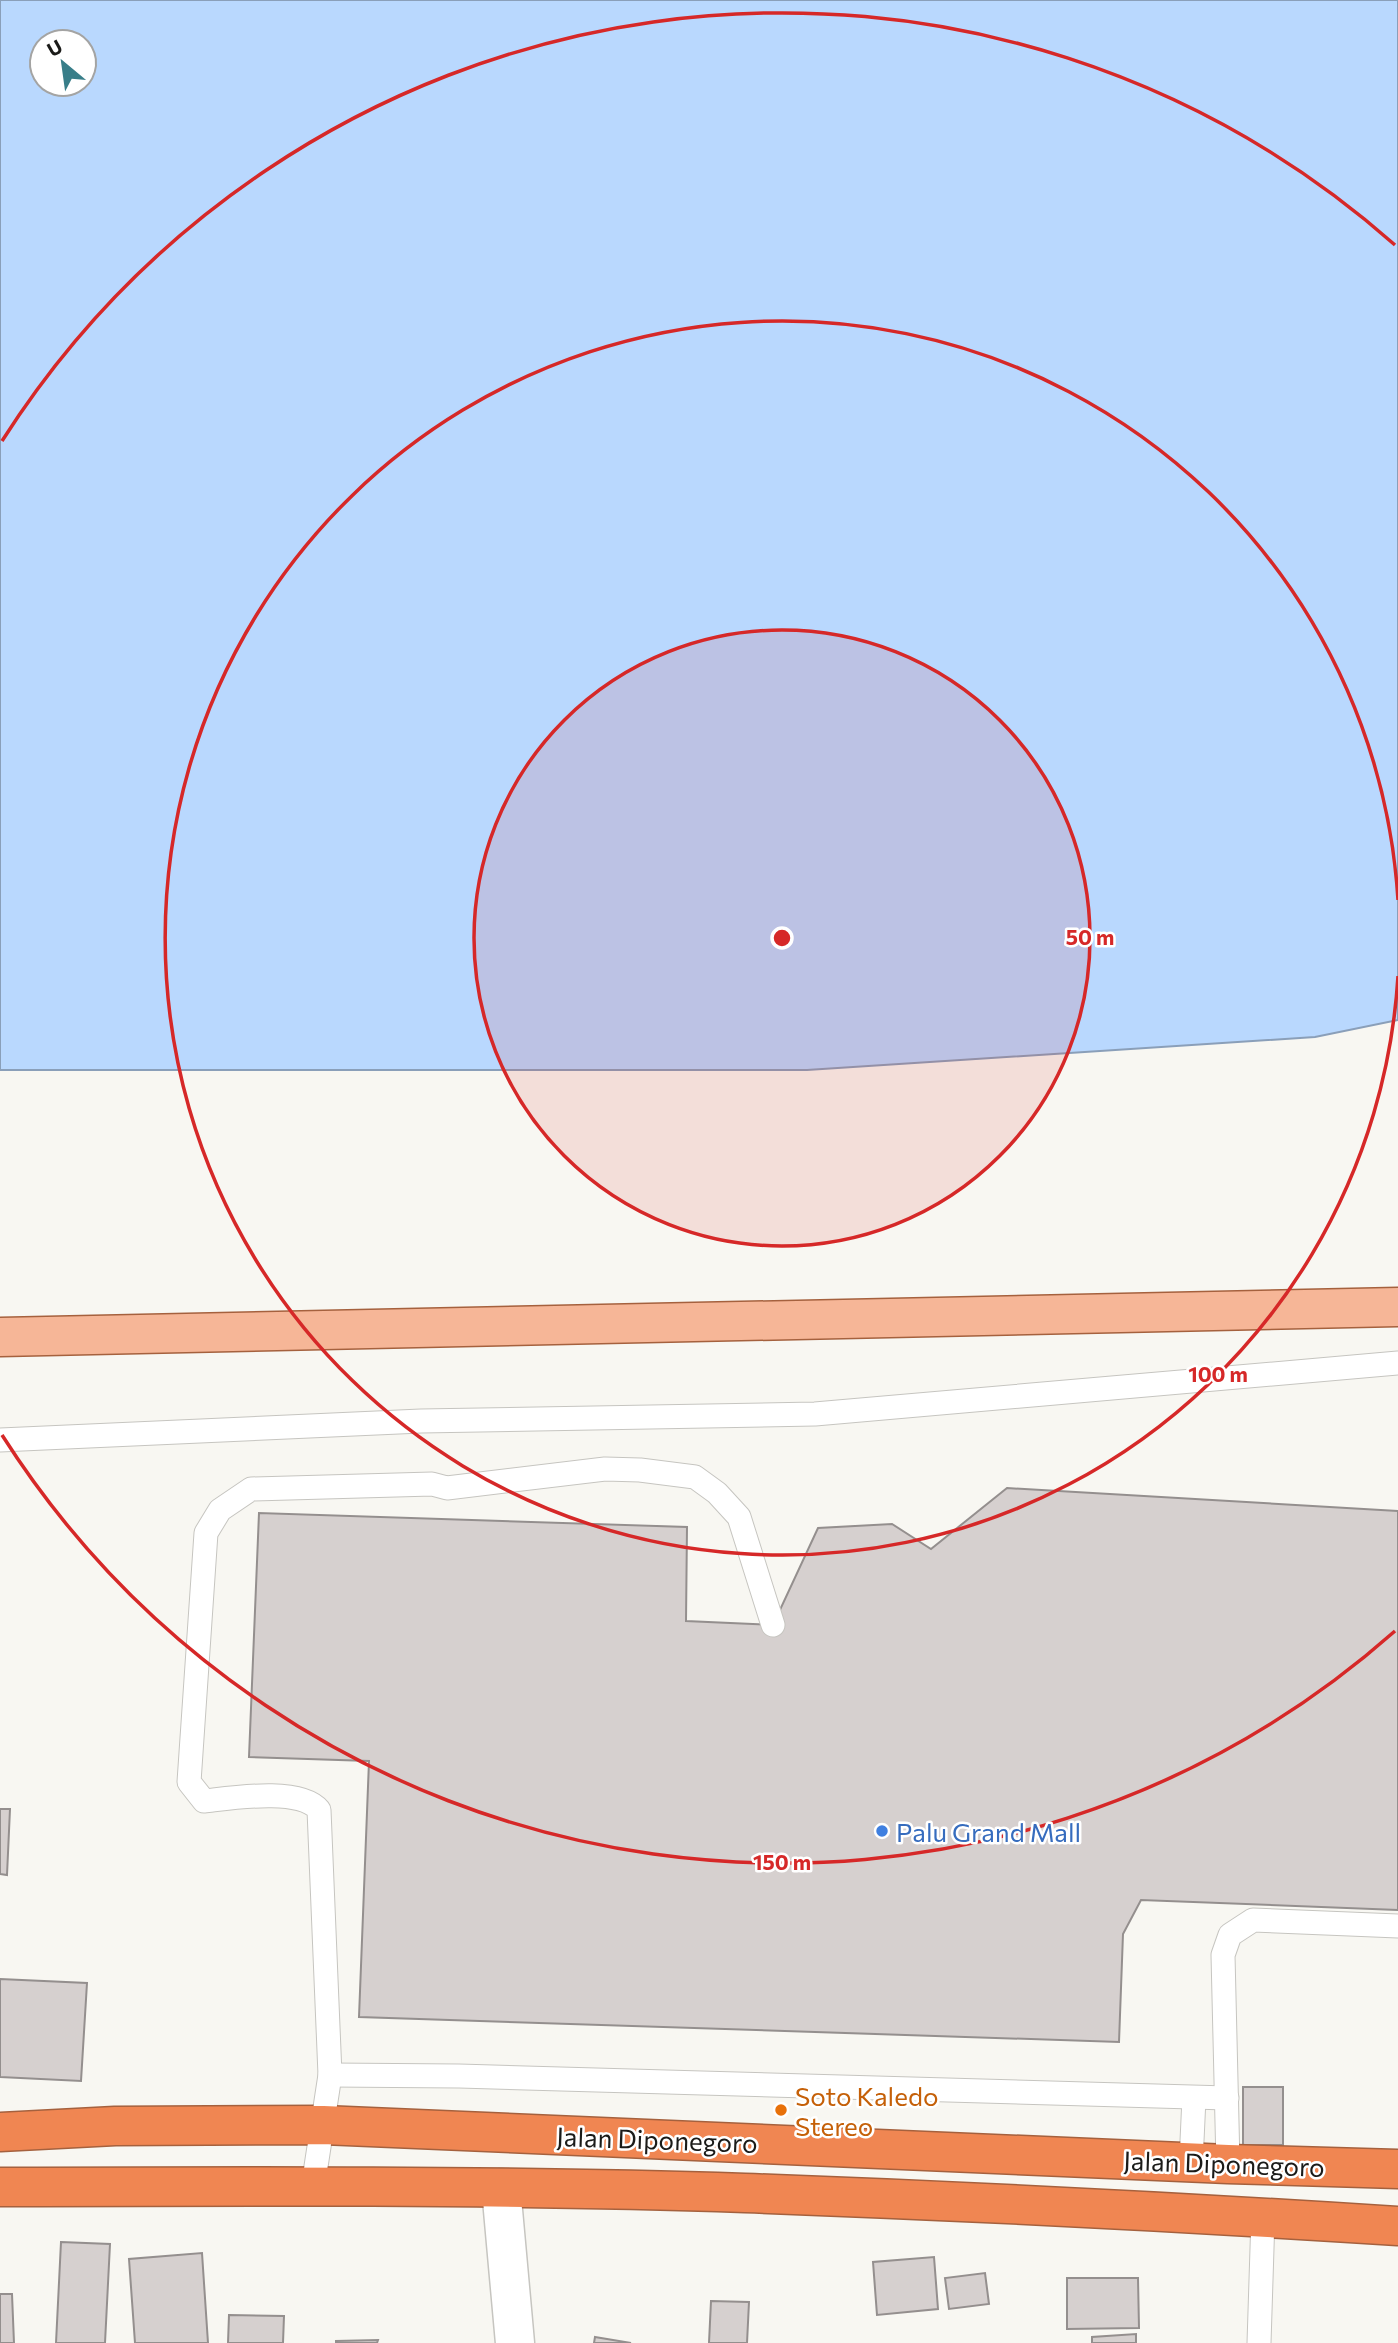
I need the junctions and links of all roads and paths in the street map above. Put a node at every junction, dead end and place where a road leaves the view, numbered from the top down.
1 (1398, 1307) edge
2 (0, 1336) edge
3 (1398, 1363) edge
4 (0, 1440) edge
5 (773, 1625) dead end
6 (1398, 1926) edge
7 (330, 2075) junction
8 (1194, 2098) junction
9 (1227, 2098) junction
10 (323, 2125) junction
11 (0, 2132) edge
12 (1191, 2162) junction
13 (1228, 2164) junction
14 (1398, 2169) edge
15 (313, 2186) junction
16 (0, 2187) edge
17 (501, 2188) junction
18 (1262, 2217) junction
19 (1398, 2226) edge
20 (515, 2343) edge
21 (1259, 2343) edge

1 - 2 main road
3 - 4 lane
5 - 7 lane
6 - 9 lane
7 - 8 lane
7 - 10 lane
8 - 9 lane
8 - 12 lane
9 - 13 lane
10 - 11 highway, Jalan Diponegoro
10 - 12 highway, Jalan Diponegoro
10 - 15 lane
12 - 13 highway, Jalan Diponegoro
13 - 14 highway, Jalan Diponegoro
15 - 16 highway, Jalan Diponegoro
15 - 17 highway, Jalan Diponegoro
17 - 18 highway, Jalan Diponegoro
17 - 20 street
18 - 19 highway, Jalan Diponegoro
18 - 21 lane

